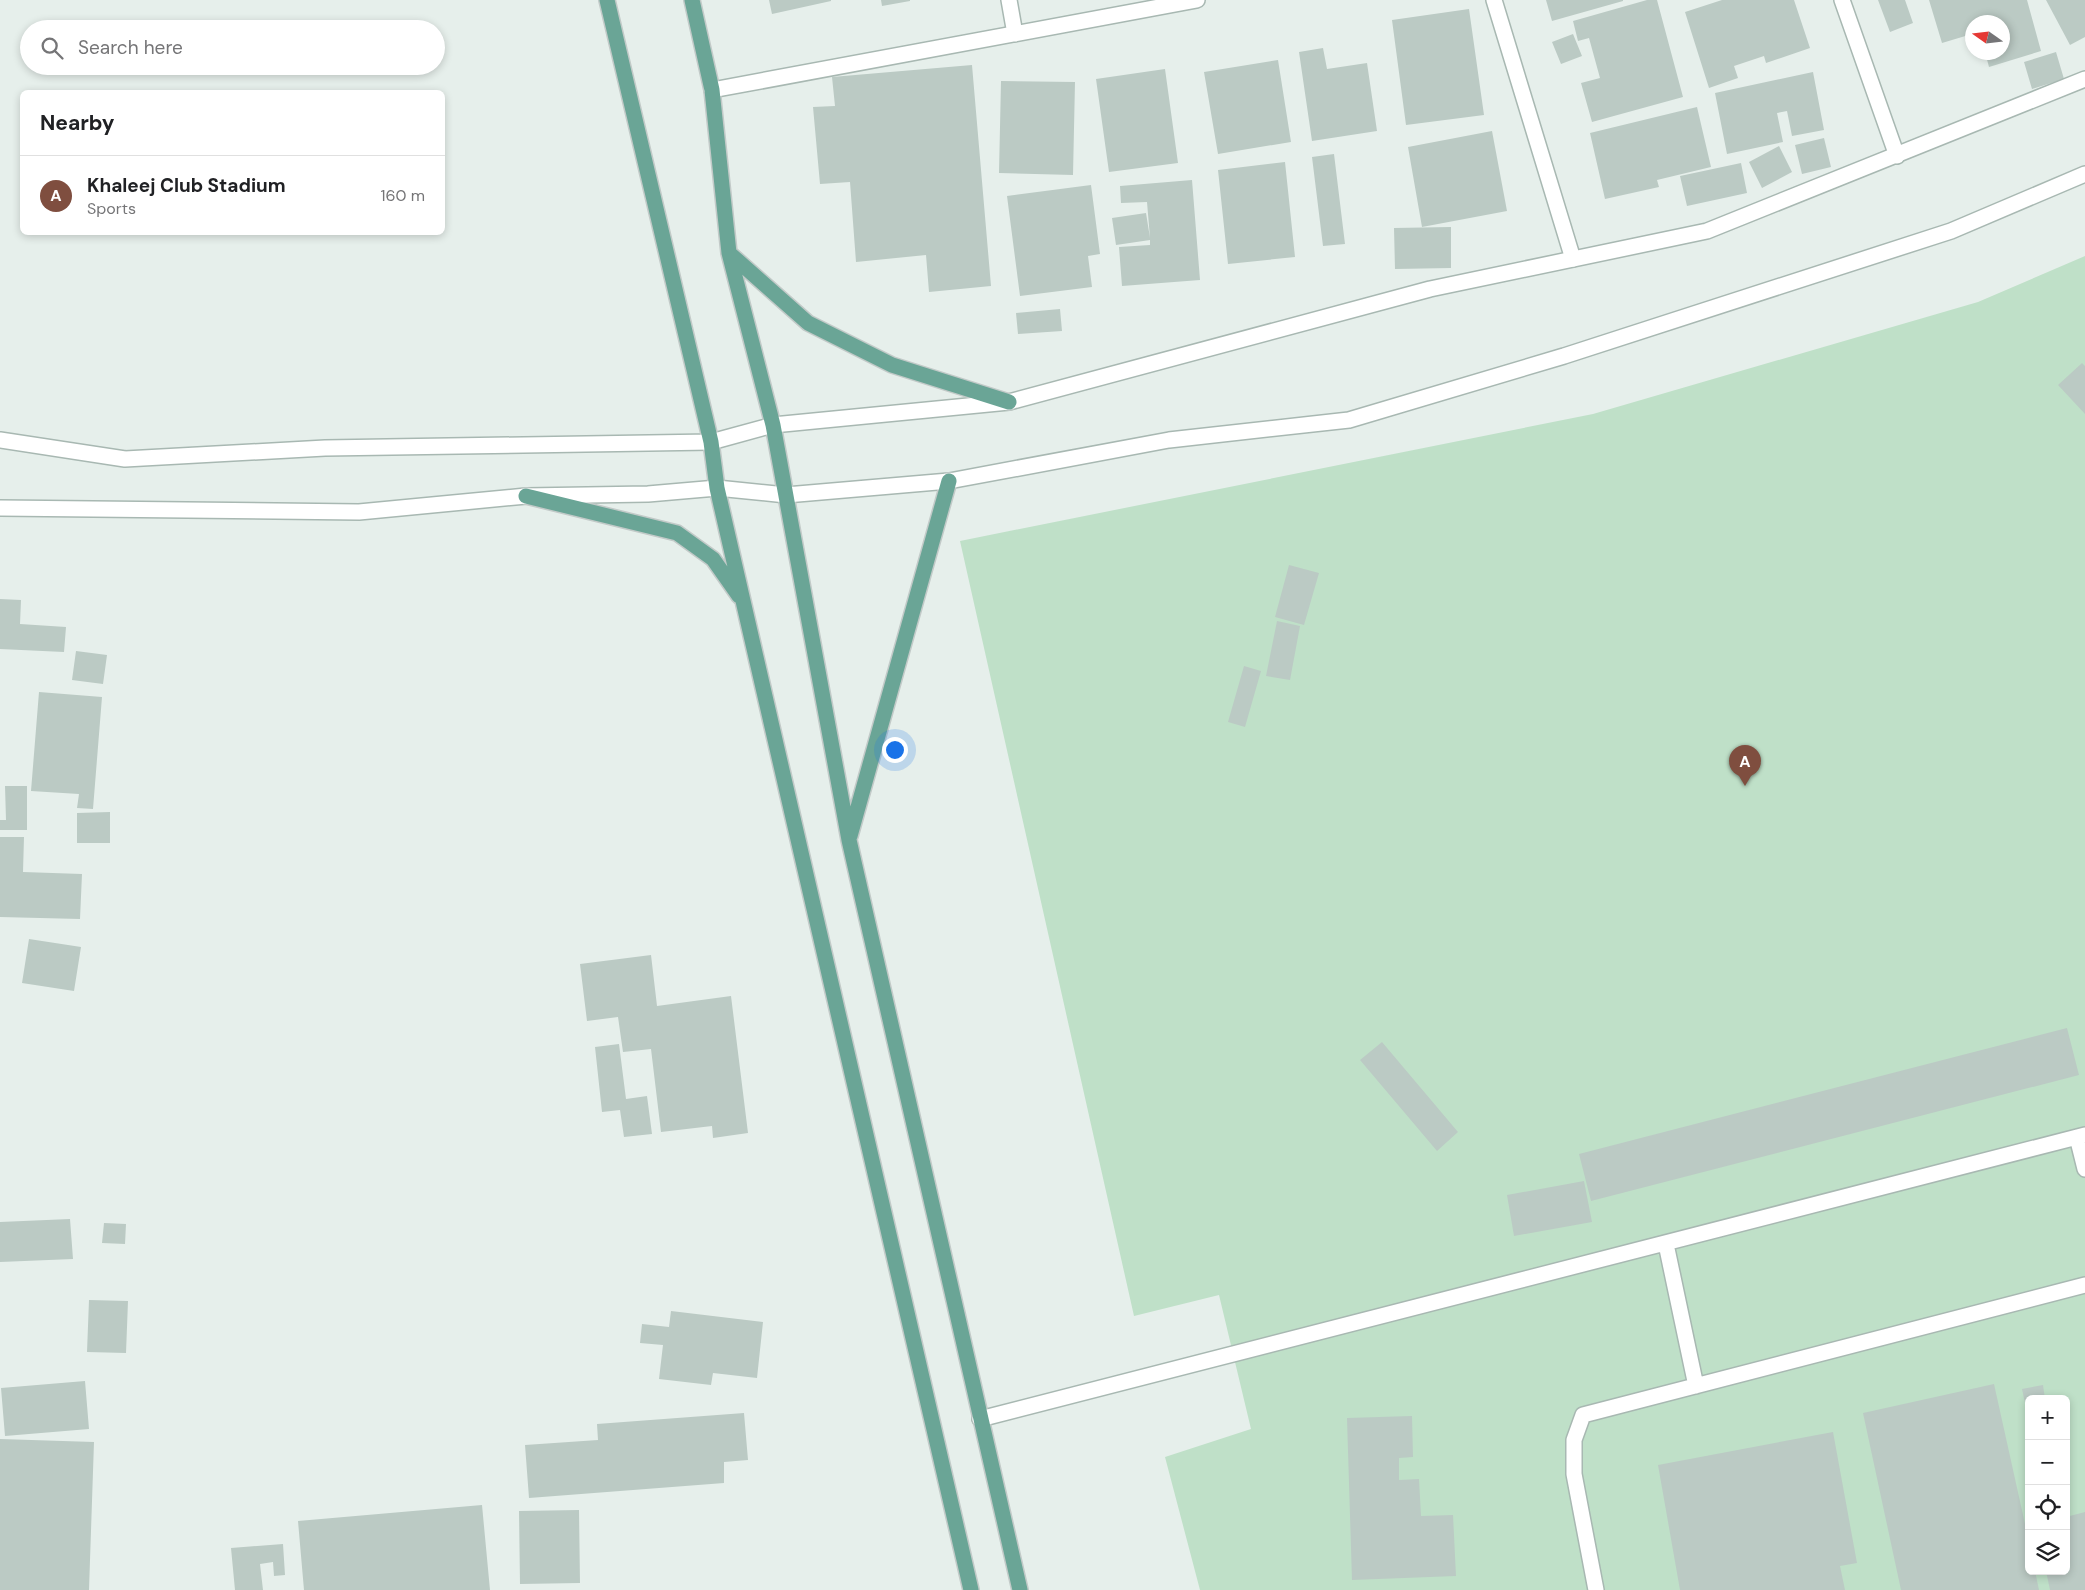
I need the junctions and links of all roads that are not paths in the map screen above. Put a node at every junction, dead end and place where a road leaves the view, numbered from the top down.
1 (607, 0) edge
2 (692, 0) edge
3 (1009, 0) edge
4 (1197, 0) edge
5 (1494, 0) edge
6 (1842, 0) edge
7 (1016, 34) junction
8 (2085, 79) edge
9 (712, 90) junction
10 (1896, 156) junction
11 (2085, 174) edge
12 (729, 252) junction
13 (1573, 259) junction
14 (1009, 402) junction
15 (773, 425) junction
16 (0, 440) edge
17 (711, 442) junction
18 (949, 481) junction
19 (717, 488) junction
20 (786, 495) junction
21 (526, 496) junction
22 (0, 508) edge
23 (744, 602) junction
24 (849, 840) junction
25 (2081, 1136) edge
26 (2085, 1169) edge
27 (1666, 1244) junction
28 (2085, 1285) edge
29 (1696, 1386) junction
30 (980, 1419) junction
31 (972, 1590) edge
32 (1020, 1590) edge
33 (1596, 1590) edge

1 - 17 main road
2 - 9 main road
3 - 7 street
4 - 7 street
5 - 13 street
6 - 10 street
7 - 9 street
8 - 10 street
9 - 12 main road
10 - 13 street
11 - 18 street
12 - 14 main road
12 - 15 main road
13 - 14 street
14 - 15 street
15 - 17 street
15 - 20 main road
16 - 17 street
17 - 19 main road
18 - 20 street
18 - 24 main road
19 - 20 street
19 - 21 street
19 - 23 main road
20 - 24 main road
21 - 22 street
21 - 23 main road
23 - 31 main road
24 - 30 main road
25 - 26 street
25 - 27 street
27 - 29 street
27 - 30 street
28 - 29 street
29 - 33 street
30 - 32 main road

